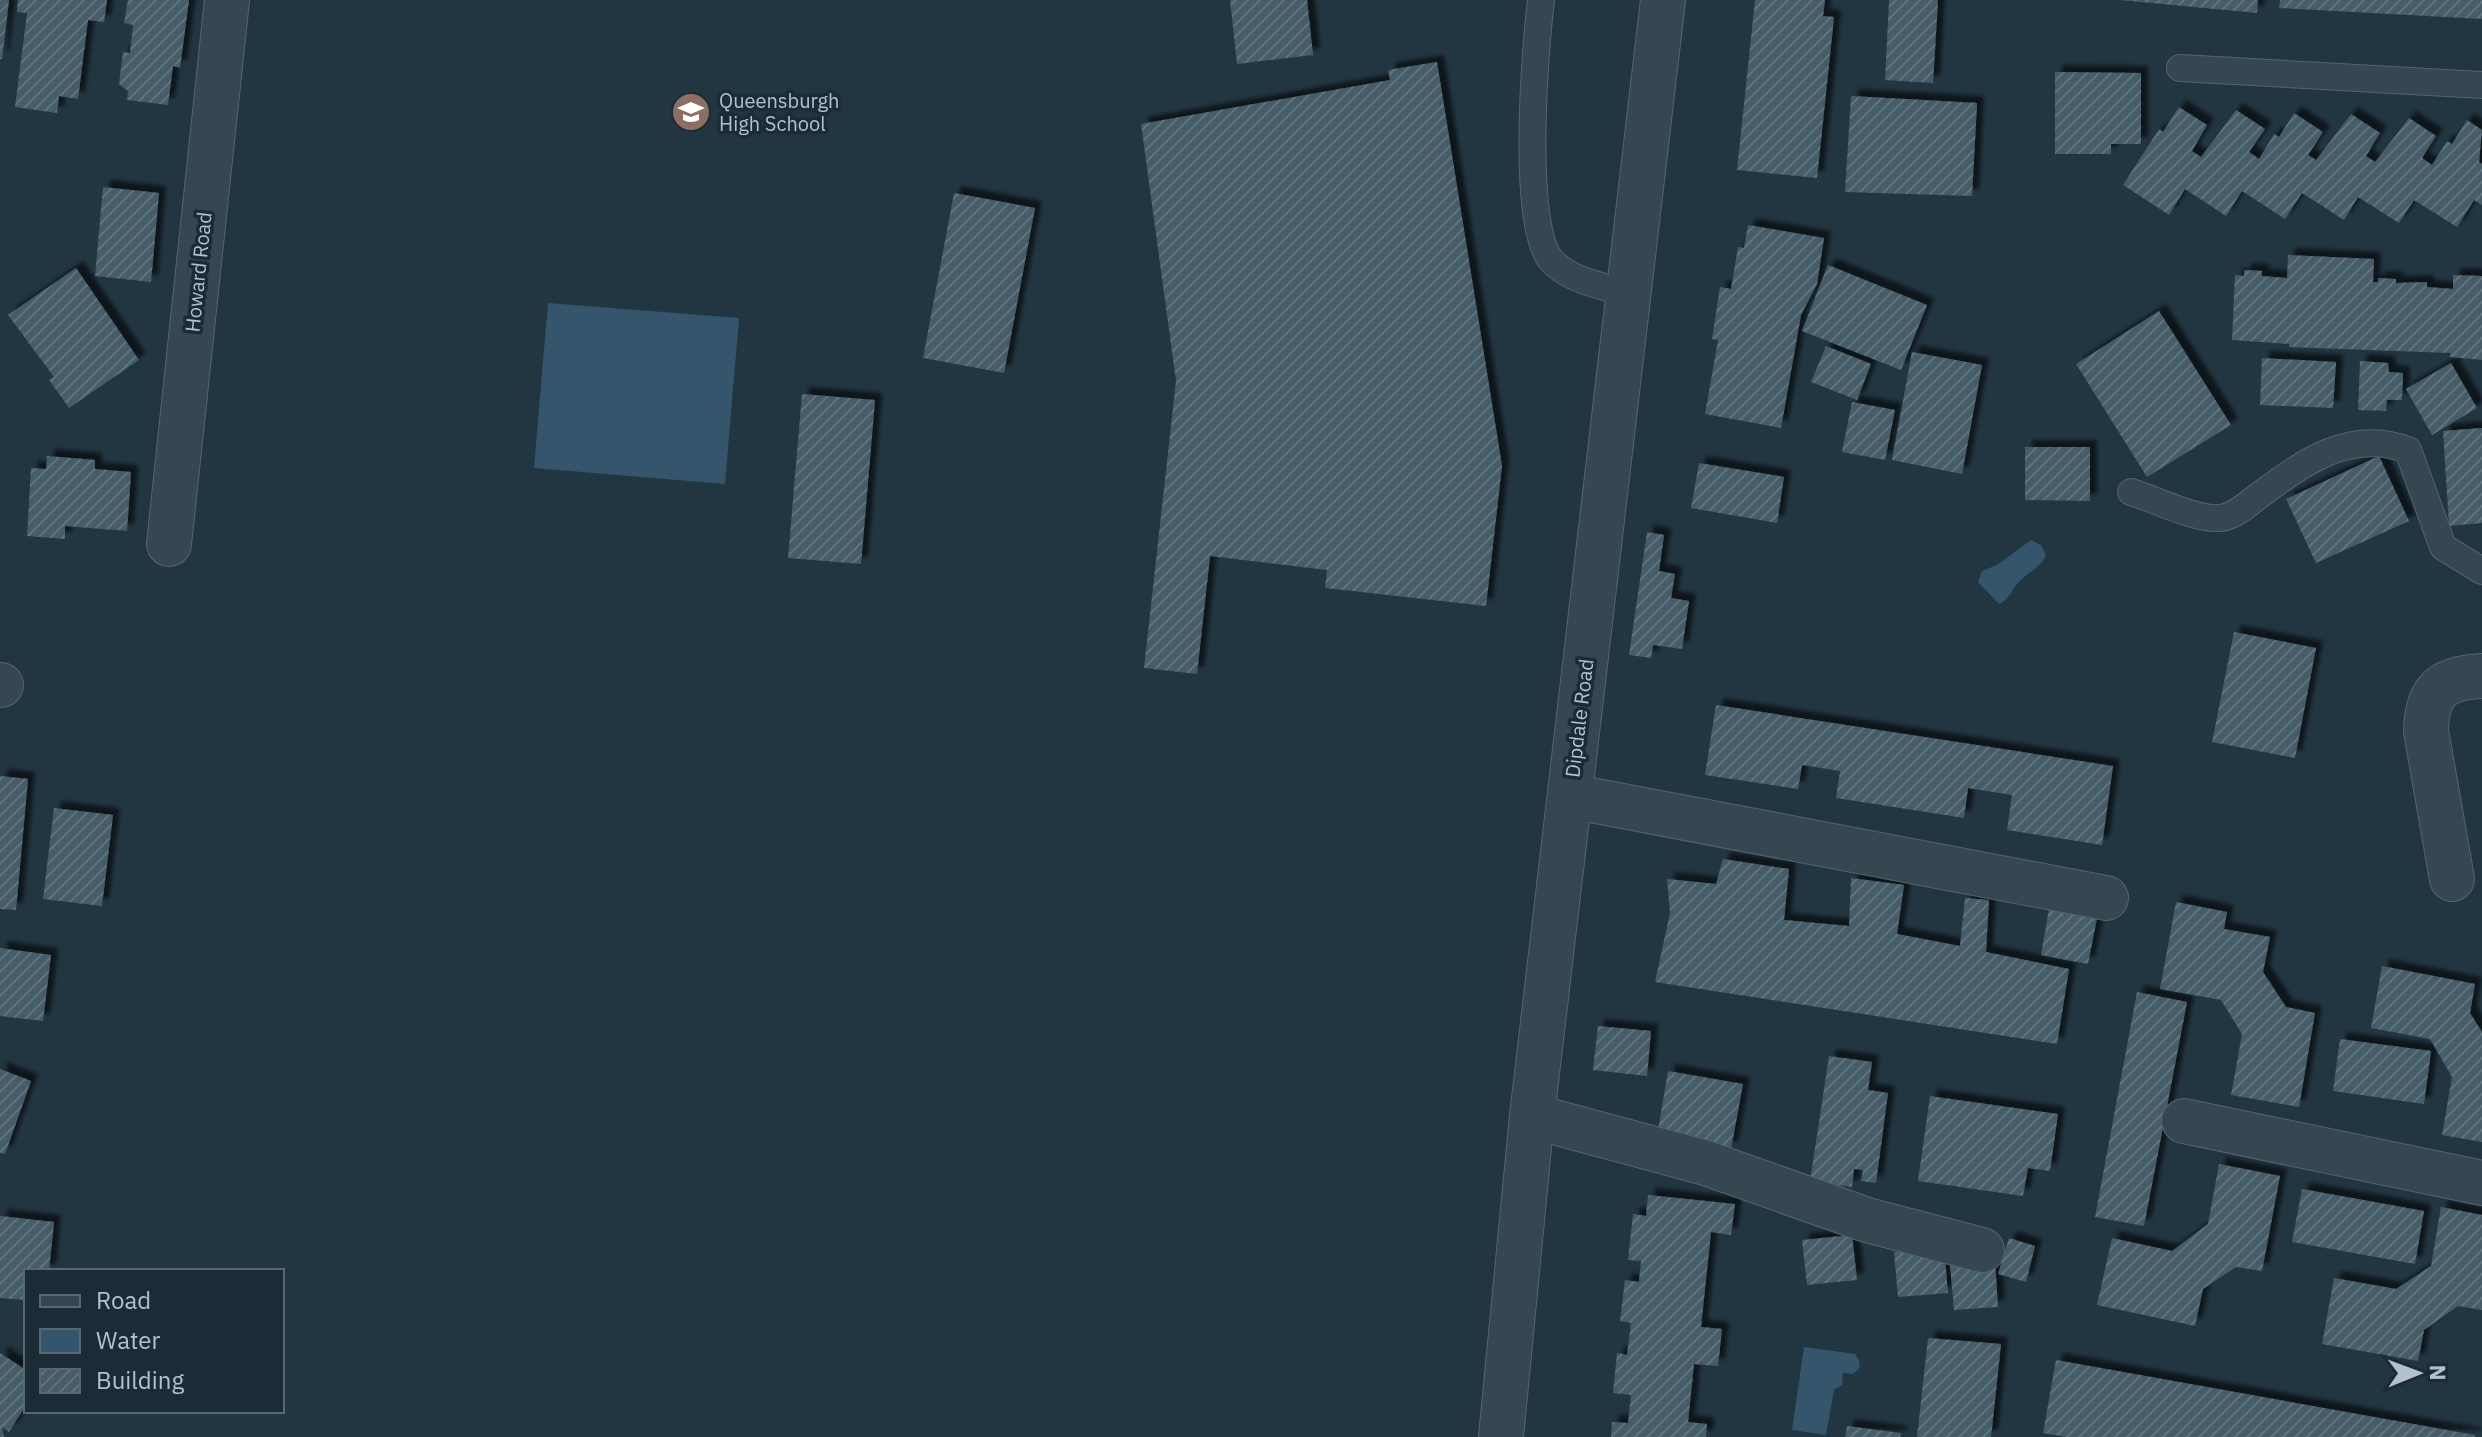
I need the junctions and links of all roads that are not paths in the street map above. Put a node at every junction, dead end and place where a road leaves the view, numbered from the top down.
1 (227, 0) edge
2 (1541, 0) edge
3 (1663, 0) edge
4 (2180, 68) dead end
5 (2482, 85) edge
6 (1629, 294) junction
7 (2131, 492) dead end
8 (169, 544) dead end
9 (2482, 571) edge
10 (2482, 676) edge
11 (1570, 796) junction
12 (2452, 879) dead end
13 (2106, 898) dead end
14 (1532, 1116) junction
15 (2184, 1121) dead end
16 (2482, 1183) edge
17 (1982, 1250) dead end
18 (1501, 1437) edge

1 - 8 street, Howard Road
2 - 6 lane
3 - 6 street, Dipdale Road
4 - 5 lane
6 - 11 street, Dipdale Road
7 - 9 lane
10 - 12 street
11 - 13 street
11 - 14 street, Dipdale Road
14 - 17 street
14 - 18 street, Dipdale Road
15 - 16 street

